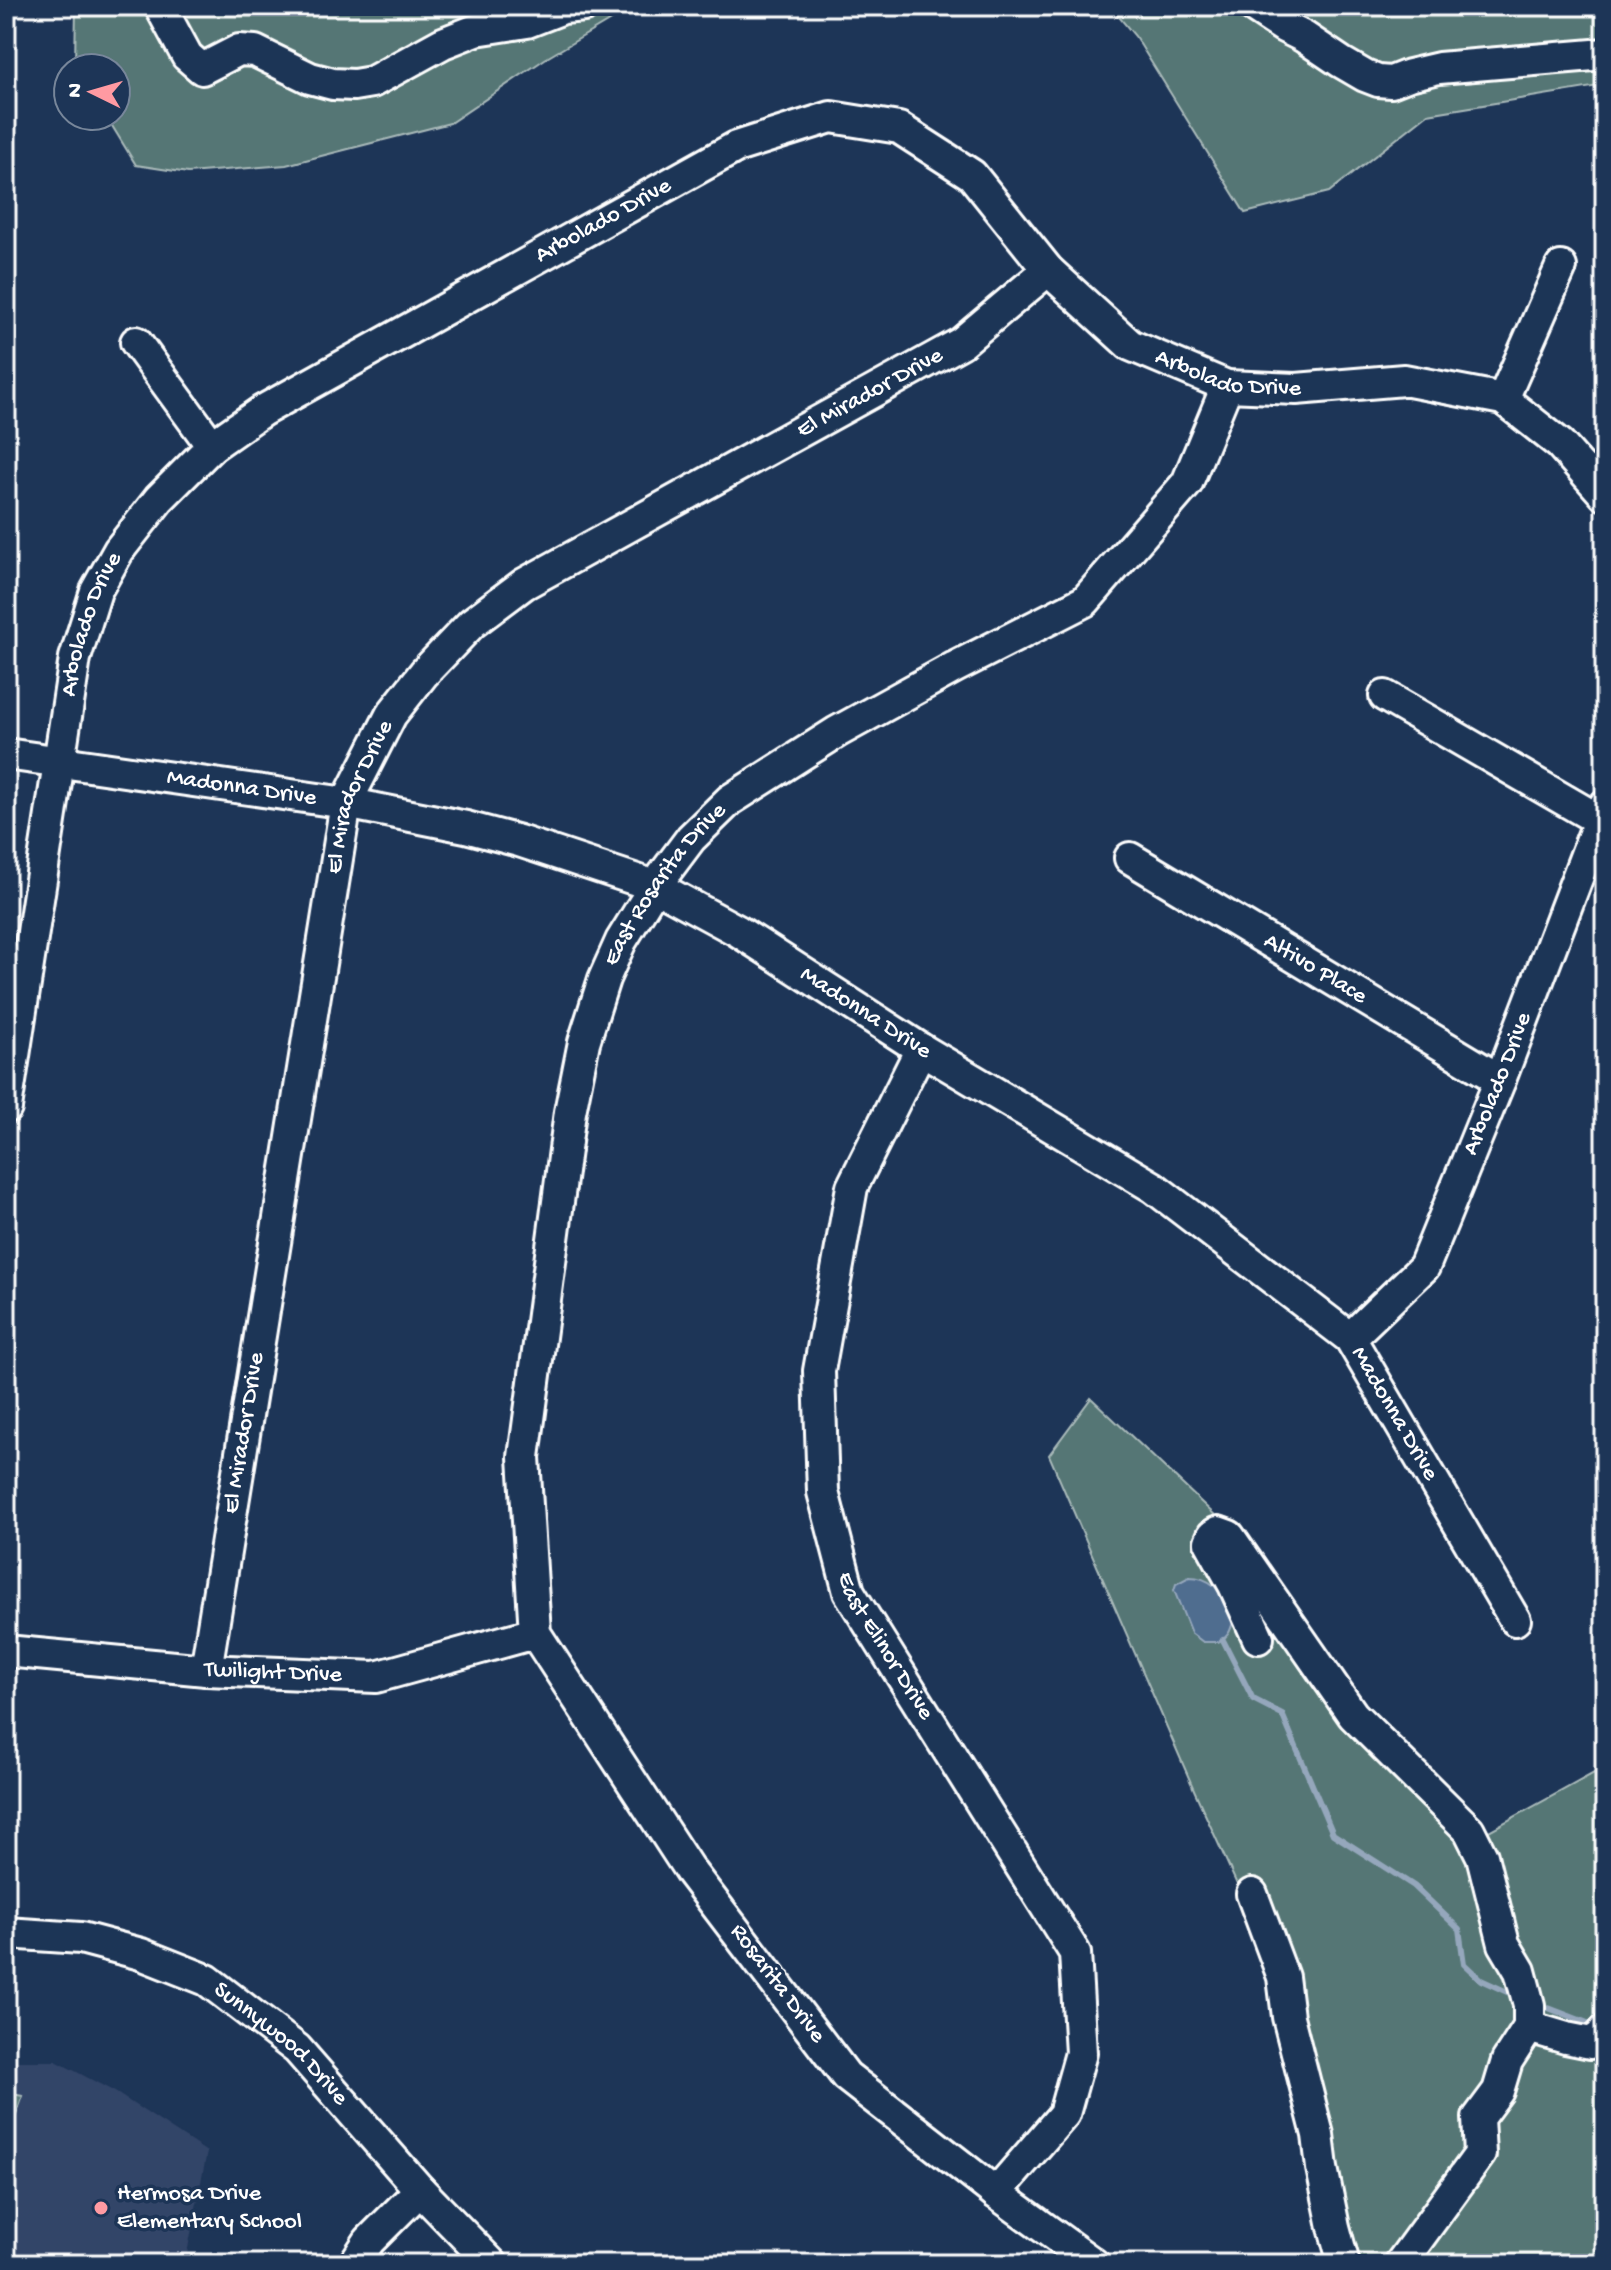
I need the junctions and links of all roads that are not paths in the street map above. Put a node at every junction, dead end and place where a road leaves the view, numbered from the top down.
1 (160, 6) edge
2 (584, 6) edge
3 (1252, 6) edge
4 (1605, 54) edge
5 (1561, 267) dead end
6 (1048, 270) junction
7 (136, 342) dead end
8 (1227, 386) junction
9 (1503, 399) junction
10 (212, 446) junction
11 (1605, 495) edge
12 (1385, 696) dead end
13 (6, 754) edge
14 (59, 761) junction
15 (346, 803) junction
16 (1602, 813) edge
17 (1130, 858) dead end
18 (655, 886) junction
19 (921, 1049) junction
20 (1500, 1080) junction
21 (6, 1108) edge
22 (1350, 1338) junction
23 (1515, 1620) dead end
24 (535, 1633) junction
25 (1258, 1638) dead end
26 (6, 1651) edge
27 (206, 1670) junction
28 (1252, 1894) dead end
29 (6, 1933) edge
30 (1529, 2027) junction
31 (1605, 2030) edge
32 (420, 2190) junction
33 (996, 2193) junction
34 (354, 2264) edge
35 (492, 2264) edge
36 (1094, 2264) edge
37 (1344, 2264) edge
38 (1400, 2264) edge

1 - 2 street
3 - 4 street
5 - 9 street
6 - 8 street, Arbolado Drive
6 - 10 street, Arbolado Drive
6 - 15 street, El Mirador Drive
7 - 10 street
8 - 9 street, Arbolado Drive
8 - 18 street, East Rosarita Drive
9 - 11 street, Arbolado Drive
10 - 14 street, Arbolado Drive
12 - 16 street
13 - 14 street, Madonna Drive
14 - 15 street, Madonna Drive
14 - 21 street, Arbolado Drive
15 - 18 street, Madonna Drive
15 - 27 street, El Mirador Drive
16 - 20 street, Arbolado Drive
17 - 20 street, Altivo Place
18 - 19 street, Madonna Drive
18 - 24 street, East Rosarita Drive
19 - 22 street, Madonna Drive
19 - 33 street, East Elinor Drive
20 - 22 street, Arbolado Drive
22 - 23 street, Madonna Drive
24 - 27 street, Twilight Drive
24 - 33 street, Rosarita Drive
25 - 30 street
26 - 27 street, Twilight Drive
28 - 37 street
29 - 32 street, Sunnywood Drive
30 - 31 street
30 - 38 street
32 - 34 street
32 - 35 street, Sunnywood Drive
33 - 36 street, Rosarita Drive

